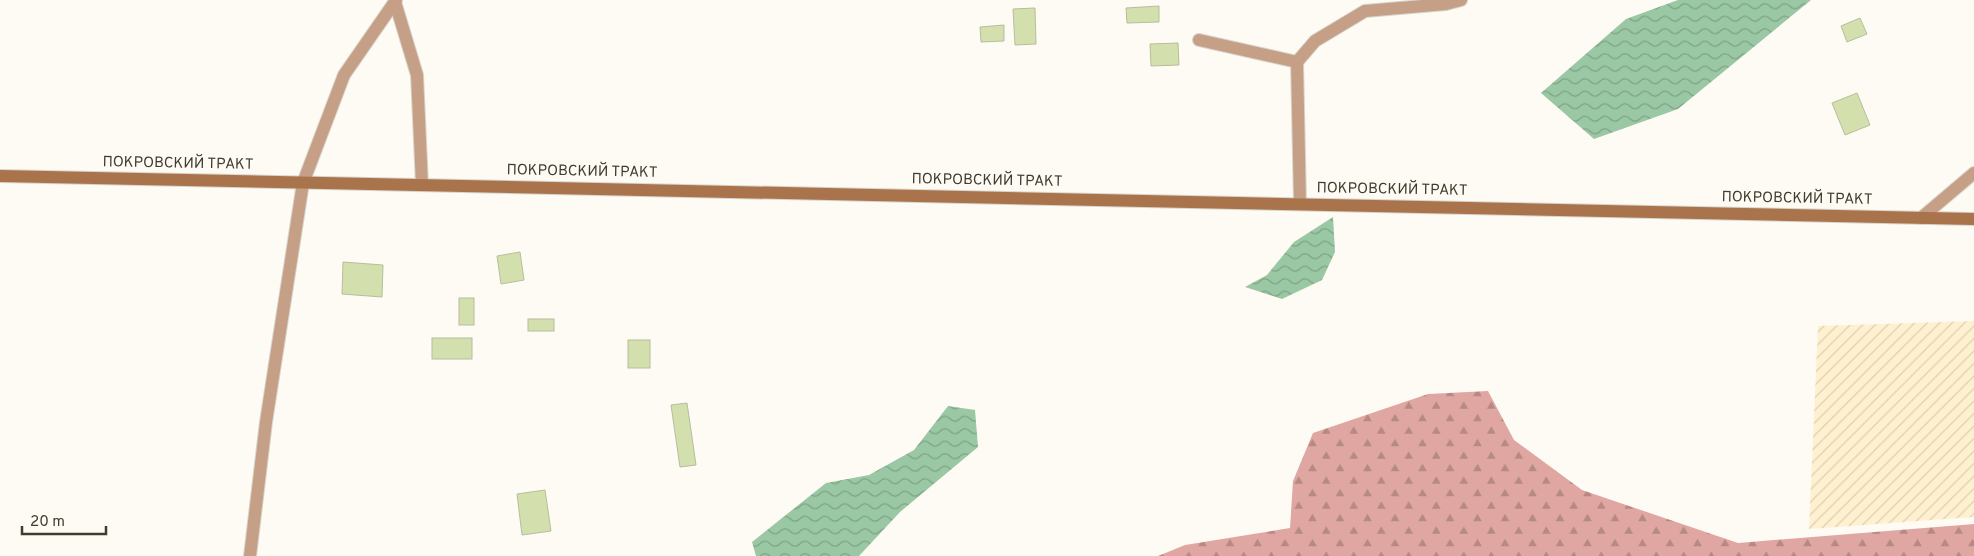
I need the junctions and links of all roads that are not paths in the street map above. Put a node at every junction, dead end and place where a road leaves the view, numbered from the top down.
1 (1460, 0) edge
2 (396, 1) edge
3 (1364, 6) edge
4 (1199, 40) dead end
5 (1297, 62) junction
6 (1974, 173) edge
7 (0, 176) edge
8 (302, 183) junction
9 (422, 184) junction
10 (1300, 204) junction
11 (1921, 218) junction
12 (1974, 219) edge
13 (250, 556) edge

1 - 3 street
2 - 8 street
2 - 9 street
3 - 5 street
4 - 5 street
5 - 10 street
6 - 11 street
7 - 8 main road, ПОКРОВСКИЙ ТРАКТ
8 - 9 main road, ПОКРОВСКИЙ ТРАКТ
8 - 13 street
9 - 10 main road, ПОКРОВСКИЙ ТРАКТ
10 - 11 main road, ПОКРОВСКИЙ ТРАКТ
11 - 12 main road, ПОКРОВСКИЙ ТРАКТ

